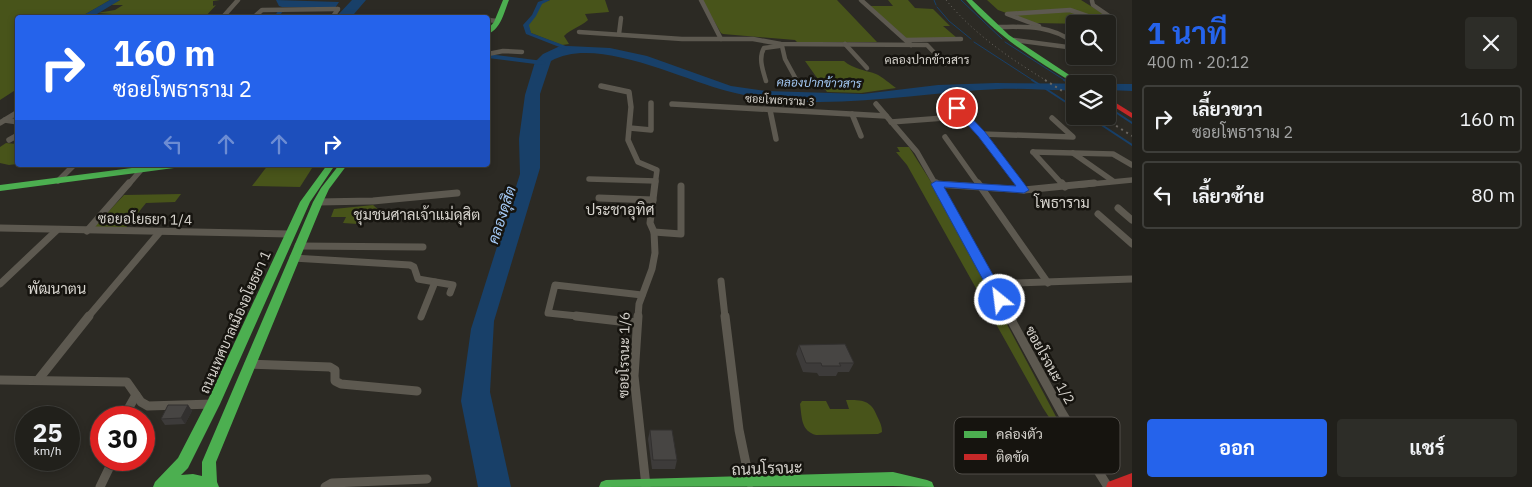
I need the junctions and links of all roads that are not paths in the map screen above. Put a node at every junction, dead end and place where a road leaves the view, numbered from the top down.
1 (238, 0) edge
2 (506, 0) edge
3 (701, 0) edge
4 (861, 0) edge
5 (969, 0) edge
6 (1092, 2) dead end
7 (225, 15) edge
8 (256, 15) edge
9 (334, 15) edge
10 (621, 18) dead end
11 (493, 21) edge
12 (1039, 26) junction
13 (996, 27) junction
14 (579, 32) dead end
15 (619, 34) junction
16 (1066, 36) edge
17 (721, 38) junction
18 (961, 39) dead end
19 (906, 40) junction
20 (1014, 40) junction
21 (845, 44) junction
22 (781, 45) junction
23 (912, 45) junction
24 (1066, 47) edge
25 (522, 52) dead end
26 (490, 54) edge
27 (945, 64) dead end
28 (867, 68) dead end
29 (1066, 75) edge
30 (766, 81) dead end
31 (798, 83) dead end
32 (601, 86) dead end
33 (946, 96) dead end
34 (651, 103) dead end
35 (672, 104) dead end
36 (876, 104) dead end
37 (1116, 105) edge
38 (770, 110) junction
39 (15, 114) edge
40 (852, 114) junction
41 (1132, 116) edge
42 (944, 118) dead end
43 (1052, 118) dead end
44 (888, 119) junction
45 (3, 122) edge
46 (630, 128) junction
47 (982, 134) junction
48 (861, 136) dead end
49 (15, 137) edge
50 (945, 137) dead end
51 (776, 139) dead end
52 (9, 140) dead end
53 (1073, 153) junction
54 (1132, 165) edge
55 (72, 167) edge
56 (161, 167) edge
57 (329, 167) edge
58 (341, 167) edge
59 (141, 170) junction
60 (589, 180) dead end
61 (1132, 180) edge
62 (58, 181) junction
63 (656, 181) junction
64 (1113, 181) junction
65 (936, 184) junction
66 (680, 186) dead end
67 (1065, 186) junction
68 (0, 188) edge
69 (982, 188) junction
70 (1024, 190) junction
71 (457, 193) dead end
72 (599, 198) dead end
73 (653, 200) junction
74 (318, 202) junction
75 (1118, 208) dead end
76 (1098, 214) dead end
77 (1132, 220) edge
78 (0, 228) edge
79 (57, 230) junction
80 (87, 231) junction
81 (654, 232) junction
82 (159, 233) junction
83 (289, 234) junction
84 (1132, 244) edge
85 (298, 246) junction
86 (423, 247) dead end
87 (293, 258) junction
88 (4, 277) edge
89 (1132, 279) edge
90 (721, 281) dead end
91 (435, 282) junction
92 (1048, 283) junction
93 (0, 284) edge
94 (992, 284) junction
95 (450, 293) dead end
96 (642, 295) junction
97 (421, 317) dead end
98 (637, 323) junction
99 (249, 364) junction
100 (0, 380) edge
101 (38, 380) junction
102 (417, 391) dead end
103 (136, 395) junction
104 (213, 404) junction
105 (129, 406) edge
106 (1064, 417) edge
107 (108, 471) edge
108 (1100, 474) edge
109 (427, 479) dead end
110 (1132, 480) edge
111 (750, 483) junction
112 (211, 486) edge
113 (646, 486) edge
114 (100, 487) edge
115 (160, 487) edge
116 (325, 487) edge
117 (606, 487) edge
118 (927, 487) edge
119 (1108, 487) edge
120 (1112, 487) edge

1 - 7 street
2 - 11 main road
3 - 17 street
4 - 19 street
5 - 13 main road
6 - 12 street
8 - 9 street
10 - 15 street
12 - 13 street
12 - 16 street
13 - 20 main road
14 - 15 street
15 - 17 street
17 - 22 street
18 - 19 street
19 - 23 street
20 - 24 street
20 - 29 main road
21 - 22 street
21 - 23 street
21 - 28 street
22 - 30 street
22 - 31 street
23 - 27 street
25 - 26 street
32 - 46 street
33 - 47 street
34 - 46 street
35 - 38 street, ซอยโพธาราม 3
36 - 44 street, ซอยโรจนะ 1/2
37 - 41 main road
38 - 40 street, ซอยโพธาราม 3
38 - 51 street
39 - 45 street
40 - 44 street, ซอยโพธาราม 3
40 - 48 street
42 - 44 street, ซอยโพธาราม 3
43 - 47 street
44 - 65 street, ซอยโรจนะ 1/2
46 - 63 street
47 - 70 street
49 - 52 street
50 - 69 street
53 - 54 street
53 - 64 street
53 - 67 street
55 - 62 street
56 - 59 main road
57 - 83 main road, ถนนเทศบาลเมืองอโยธยา 1
58 - 74 main road, ถนนเทศบาลเมืองอโยธยา 1
59 - 62 main road
59 - 80 street
60 - 63 street
61 - 64 street
62 - 68 main road
63 - 73 street, ซอยโรจนะ 1/6
64 - 67 street
65 - 69 street
65 - 94 street, ซอยโรจนะ 1/2
66 - 81 street
67 - 70 street
69 - 70 street
69 - 92 street
71 - 74 street
72 - 73 street
73 - 81 street, ซอยโรจนะ 1/6
74 - 85 main road, ถนนเทศบาลเมืองอโยธยา 1
75 - 77 street
76 - 84 street
78 - 79 street, ซอยอโยธยา 1/4
79 - 80 street, ซอยอโยธยา 1/4
79 - 88 street
80 - 82 street, ซอยอโยธยา 1/4
81 - 96 street, ซอยโรจนะ 1/6
82 - 83 street, ซอยอโยธยา 1/4
82 - 101 street
83 - 104 main road, ถนนเทศบาลเมืองอโยธยา 1
85 - 86 street
85 - 87 main road, ถนนเทศบาลเมืองอโยธยา 1
87 - 91 street
87 - 99 main road, ถนนเทศบาลเมืองอโยธยา 1
88 - 93 street
89 - 92 street
90 - 111 street
91 - 95 street
91 - 97 street
92 - 94 street
94 - 106 street, ซอยโรจนะ 1/2
96 - 98 street, ซอยโรจนะ 1/6
96 - 98 street
98 - 113 street, ซอยโรจนะ 1/6
99 - 102 street
99 - 112 main road, ถนนเทศบาลเมืองอโยธยา 1
100 - 101 street
101 - 103 street
103 - 104 street
103 - 105 street
104 - 115 main road, ถนนเทศบาลเมืองอโยธยา 1
107 - 114 street
108 - 119 street, ซอยโรจนะ 1/2
109 - 116 street
110 - 120 main road
111 - 113 main road, ถนนโรจนะ
111 - 118 main road, ถนนโรจนะ
112 - 115 main road
113 - 117 main road, ถนนโรจนะ

